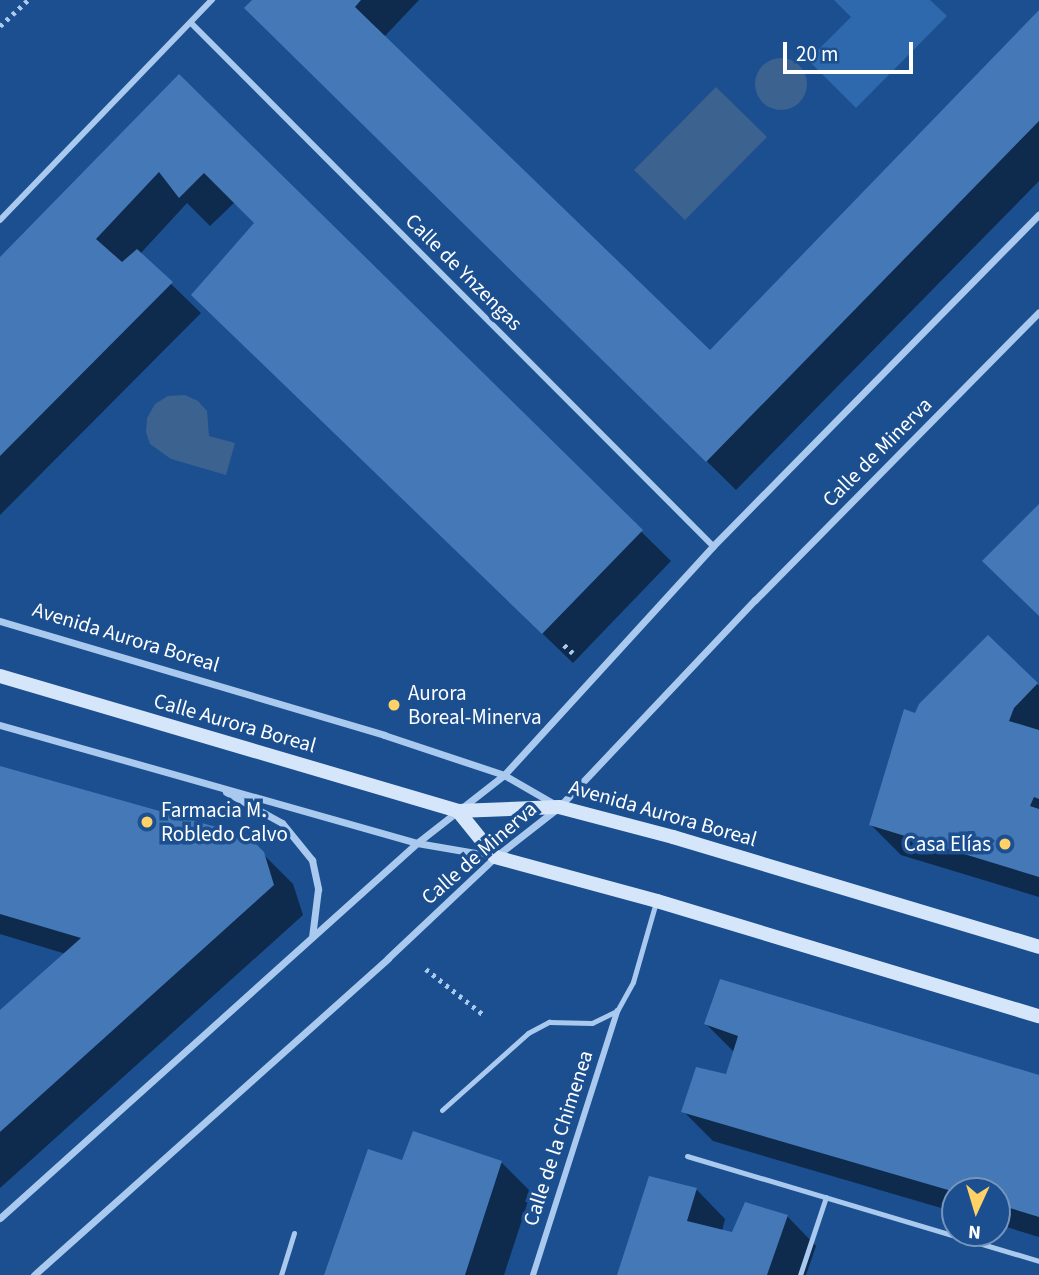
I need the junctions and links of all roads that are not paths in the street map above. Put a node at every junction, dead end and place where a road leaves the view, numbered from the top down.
1 (212, 0) edge
2 (191, 23) junction
3 (1039, 214) edge
4 (0, 220) edge
5 (1039, 312) edge
6 (713, 546) junction
7 (0, 621) edge
8 (0, 676) edge
9 (0, 725) edge
10 (504, 775) junction
11 (213, 785) junction
12 (559, 807) junction
13 (458, 811) junction
14 (416, 844) junction
15 (495, 857) junction
16 (657, 901) junction
17 (312, 937) junction
18 (1039, 947) edge
19 (617, 1011) junction
20 (1039, 1016) edge
21 (442, 1110) dead end
22 (687, 1156) dead end
23 (826, 1196) junction
24 (0, 1218) edge
25 (294, 1233) dead end
26 (1039, 1261) edge
27 (34, 1275) edge
28 (281, 1275) edge
29 (533, 1275) edge
30 (800, 1275) edge

1 - 2 street
2 - 4 street
2 - 6 street, Calle de Ynzengas
3 - 6 street, Calle de Minerva
5 - 12 street, Calle de Minerva
6 - 10 street, Calle de Minerva
7 - 10 street, Avenida Aurora Boreal
8 - 13 main road, Calle Aurora Boreal
9 - 11 street
10 - 12 street, Avenida Aurora Boreal
10 - 13 street, Calle de Minerva
11 - 14 street
11 - 17 street
12 - 13 main road, Calle Aurora Boreal
12 - 15 street, Calle de Minerva
12 - 18 main road, Avenida Aurora Boreal
13 - 14 street, Calle de Minerva
13 - 15 main road
14 - 15 street
14 - 17 street, Calle de Minerva
15 - 16 main road
15 - 27 street, Calle de Minerva
16 - 19 lane
16 - 20 main road
17 - 24 street, Calle de Minerva
19 - 21 lane
19 - 29 street, Calle de la Chimenea
22 - 23 lane
23 - 26 lane
23 - 30 lane
25 - 28 lane

